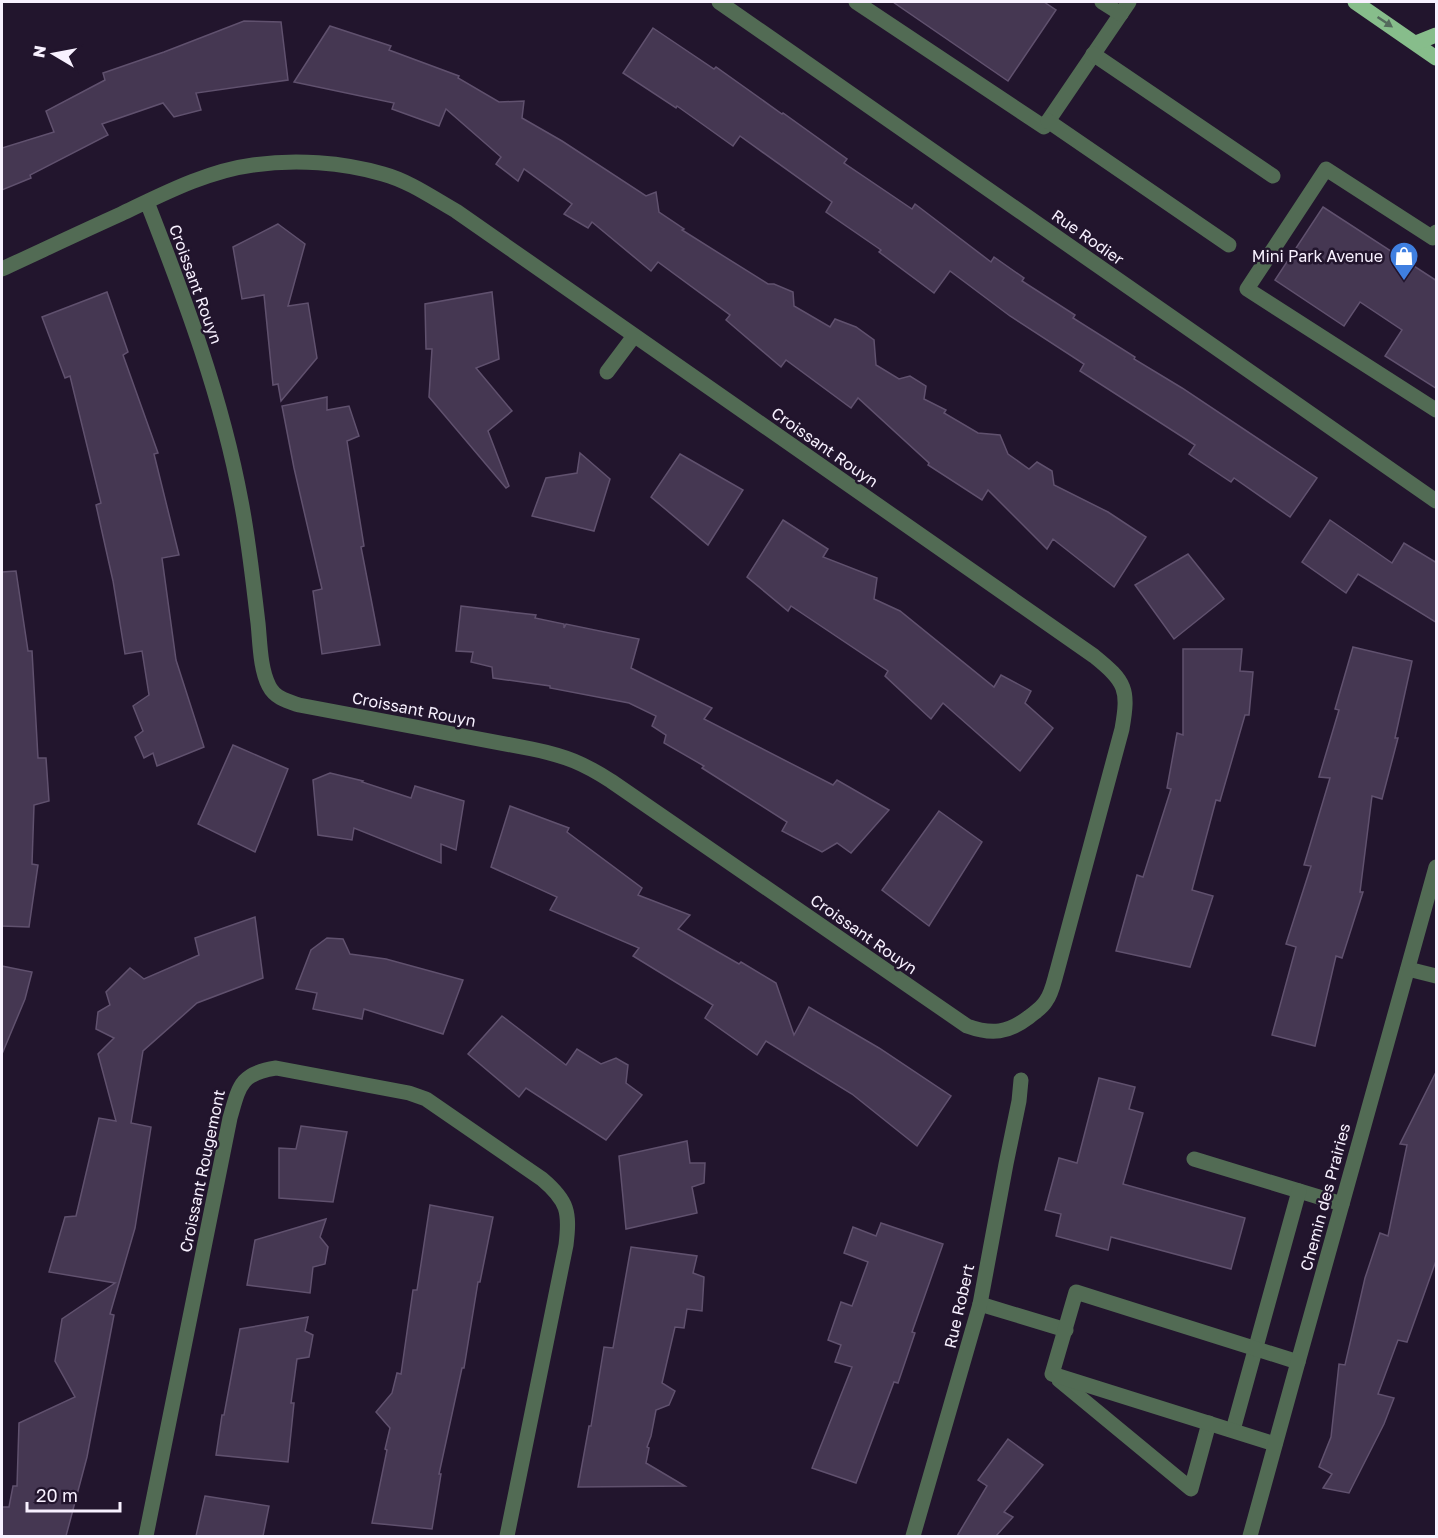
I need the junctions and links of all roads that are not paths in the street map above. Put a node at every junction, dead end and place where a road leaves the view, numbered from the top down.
1 (719, 2) edge
2 (856, 2) edge
3 (1102, 2) edge
4 (1355, 2) edge
5 (1125, 8) edge
6 (1437, 35) edge
7 (1416, 43) junction
8 (1094, 54) junction
9 (1437, 58) edge
10 (1048, 121) junction
11 (1273, 176) dead end
12 (147, 202) junction
13 (1435, 237) edge
14 (1229, 245) dead end
15 (2, 269) edge
16 (634, 336) junction
17 (607, 372) dead end
18 (1437, 410) edge
19 (1437, 501) edge
20 (1437, 867) edge
21 (1408, 969) junction
22 (1437, 976) edge
23 (1021, 1080) dead end
24 (1194, 1159) dead end
25 (1299, 1191) junction
26 (1342, 1204) junction
27 (980, 1304) junction
28 (1065, 1330) junction
29 (1255, 1348) junction
30 (1298, 1362) junction
31 (1052, 1374) junction
32 (1209, 1423) junction
33 (1233, 1430) junction
34 (1275, 1444) junction
35 (146, 1536) edge
36 (507, 1536) edge
37 (914, 1536) edge
38 (1251, 1536) edge

1 - 19 street, Rue Rodier
2 - 10 street
3 - 5 street
4 -> 7 main road
5 - 8 street
6 - 7 main road
7 - 9 main road
8 - 10 street
8 - 11 street
10 - 14 street
12 - 15 street, Croissant Rouyn
12 - 16 street, Croissant Rouyn
12 - 16 street, Croissant Rouyn
13 - 18 street
16 - 17 street
20 - 21 street, Chemin des Prairies
21 - 22 street
21 - 26 street, Chemin des Prairies
23 - 27 street, Rue Robert
24 - 25 street
25 - 26 street
25 - 29 street
26 - 30 street, Chemin des Prairies
27 - 28 street
27 - 37 street, Rue Robert
28 - 29 street
28 - 31 street
29 - 30 street
29 - 33 street
30 - 34 street, Chemin des Prairies
31 - 32 street
31 - 32 street
32 - 33 street
33 - 34 street
34 - 38 street, Chemin des Prairies
35 - 36 street, Croissant Rougemont

